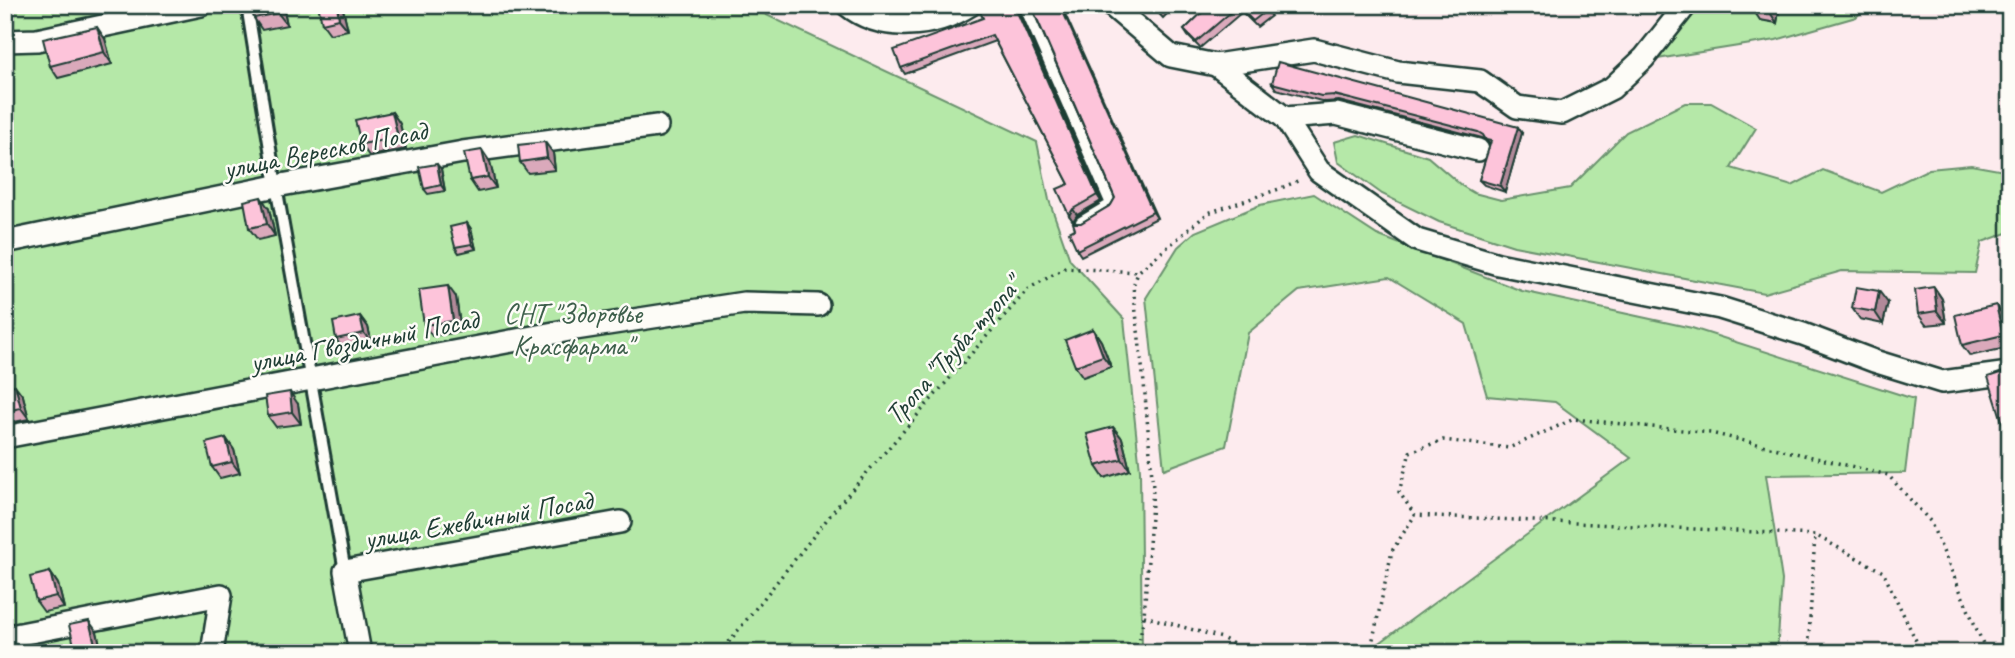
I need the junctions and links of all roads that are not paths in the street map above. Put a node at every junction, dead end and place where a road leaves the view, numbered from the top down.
1 (201, 5) edge
2 (247, 5) edge
3 (970, 5) edge
4 (1024, 5) edge
5 (1111, 5) edge
6 (1686, 5) edge
7 (851, 8) edge
8 (5, 41) edge
9 (1216, 65) junction
10 (1285, 118) junction
11 (657, 126) dead end
12 (1478, 150) dead end
13 (276, 186) junction
14 (1081, 222) edge
15 (5, 242) edge
16 (818, 304) dead end
17 (2010, 375) edge
18 (311, 378) junction
19 (5, 437) edge
20 (620, 522) dead end
21 (345, 571) junction
22 (5, 637) edge
23 (212, 653) edge
24 (360, 653) edge

1 - 8 street
2 - 13 lane
3 - 7 street
4 - 14 lane
5 - 9 street
6 - 9 street
9 - 10 street
10 - 12 street
10 - 17 street
11 - 13 street, улица Вересков Посад
13 - 15 street, улица Вересков Посад
13 - 18 lane
16 - 18 street, улица Гвоздичный Посад
18 - 19 street, улица Гвоздичный Посад
18 - 21 lane
20 - 21 street, улица Ежевичный Посад
21 - 24 street, улица Ежевичный Посад
22 - 23 street

